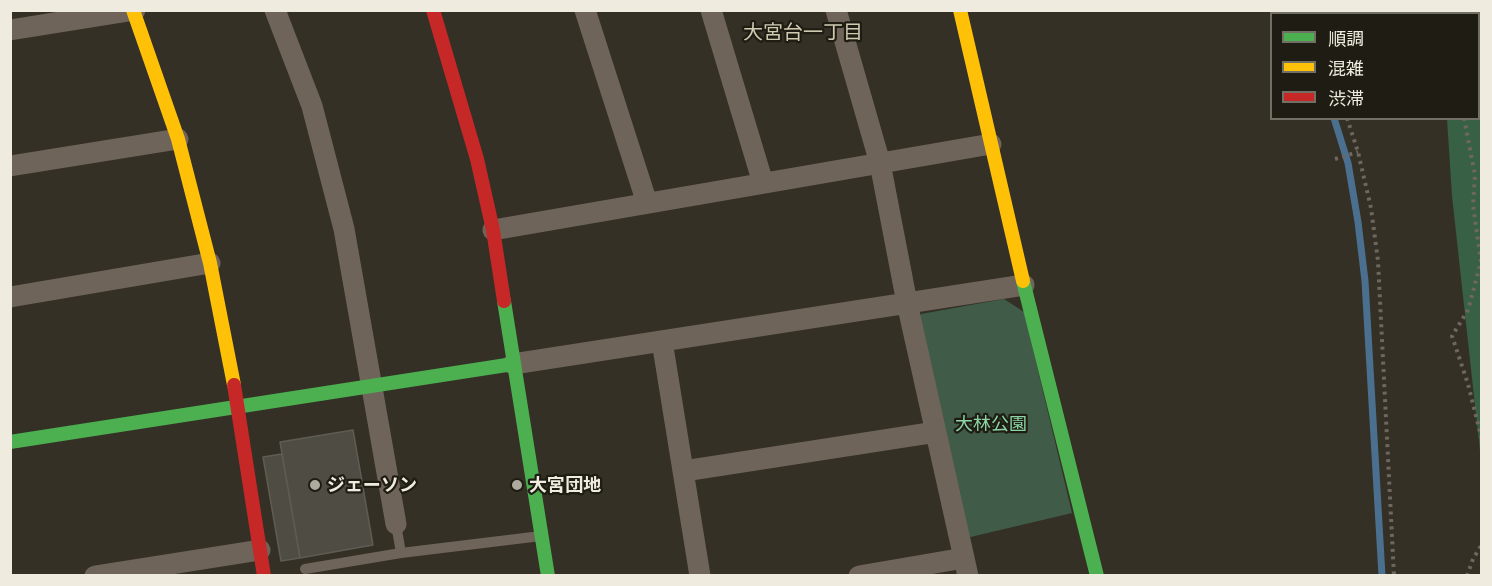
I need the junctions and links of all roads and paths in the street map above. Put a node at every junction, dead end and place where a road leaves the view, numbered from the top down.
1 (275, 10) edge
2 (433, 10) edge
3 (585, 10) edge
4 (711, 10) edge
5 (836, 10) edge
6 (960, 10) edge
7 (134, 11) edge
8 (10, 30) edge
9 (1348, 120) edge
10 (1464, 120) edge
11 (178, 139) junction
12 (991, 144) junction
13 (1358, 152) junction
14 (1335, 159) dead end
15 (880, 163) junction
16 (10, 166) edge
17 (764, 183) junction
18 (647, 203) junction
19 (493, 230) junction
20 (210, 263) junction
21 (1024, 285) junction
22 (10, 297) edge
23 (907, 303) junction
24 (662, 341) junction
25 (513, 364) junction
26 (372, 385) junction
27 (238, 407) junction
28 (936, 432) junction
29 (1482, 440) edge
30 (10, 442) edge
31 (684, 471) junction
32 (396, 524) joint
33 (542, 536) junction
34 (1482, 544) edge
35 (260, 550) junction
36 (401, 553) junction
37 (966, 567) edge
38 (305, 568) dead end
39 (95, 576) edge
40 (264, 576) edge
41 (548, 576) edge
42 (700, 576) edge
43 (859, 576) edge
44 (1097, 576) edge
45 (1394, 576) edge
46 (1467, 576) edge

1 - 26 street
2 - 19 street
3 - 18 street
4 - 17 street
5 - 15 street
6 - 12 street
7 - 8 street
7 - 11 street
9 - 13 path
10 - 29 path
11 - 16 street
11 - 20 street
12 - 15 street
12 - 21 street
13 - 14 path
13 - 45 path
15 - 17 street
15 - 23 street
17 - 18 street
18 - 19 street
19 - 25 street
20 - 22 street
20 - 27 street
21 - 23 street
21 - 44 street
23 - 24 street
23 - 28 street
24 - 25 street
24 - 31 street
25 - 26 street
25 - 33 street
26 - 27 street
26 - 32 street
27 - 30 street
27 - 35 street
28 - 31 street
28 - 37 street
31 - 42 street
32 - 36 lane
33 - 36 lane
33 - 41 street
34 - 46 path
35 - 39 street
35 - 40 street
36 - 38 lane
37 - 43 street

